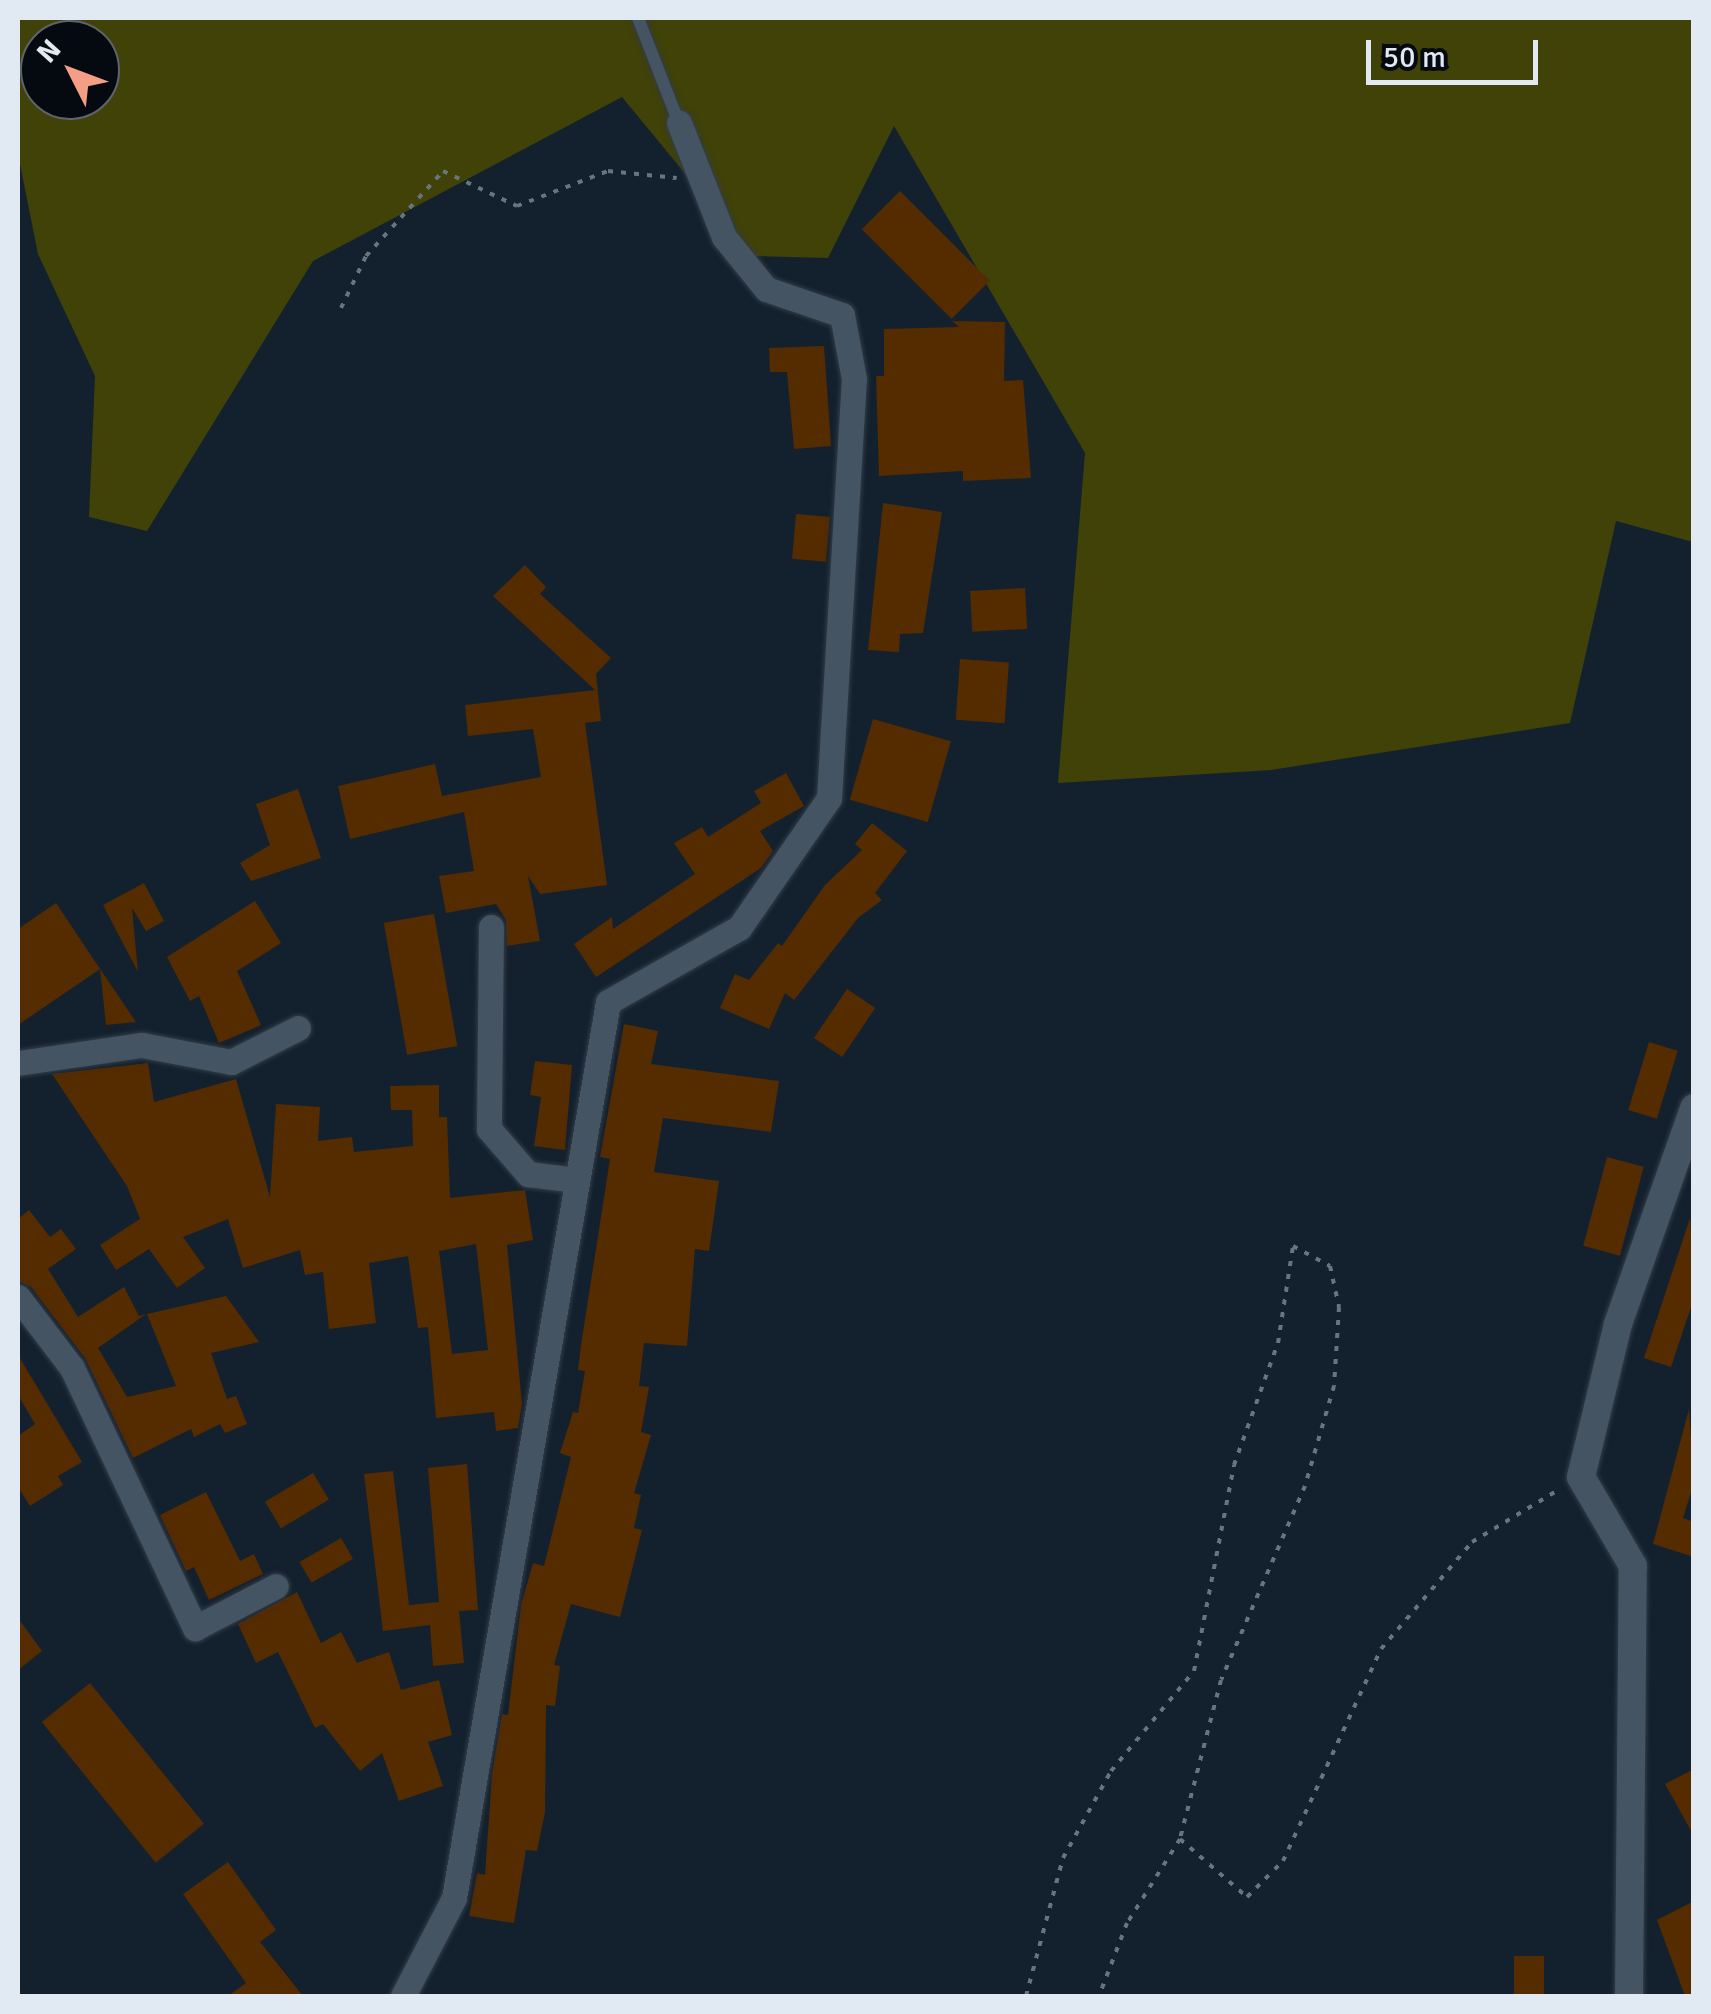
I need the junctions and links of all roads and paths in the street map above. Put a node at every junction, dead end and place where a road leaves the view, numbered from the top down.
1 (638, 18) edge
2 (680, 123) joint
3 (702, 181) junction
4 (341, 308) dead end
5 (490, 927) dead end
6 (298, 1028) dead end
7 (18, 1063) edge
8 (1694, 1108) edge
9 (577, 1180) junction
10 (18, 1297) edge
11 (1582, 1477) junction
12 (276, 1586) dead end
13 (1180, 1839) junction
14 (403, 1996) edge
15 (1026, 1996) edge
16 (1099, 1996) edge
17 (1629, 1996) edge

1 - 2 lane
2 - 3 street
3 - 4 path
3 - 9 street
5 - 9 street
6 - 7 street
8 - 11 street
9 - 14 street
10 - 12 street
11 - 13 path
11 - 17 street
13 - 15 path
13 - 16 path

